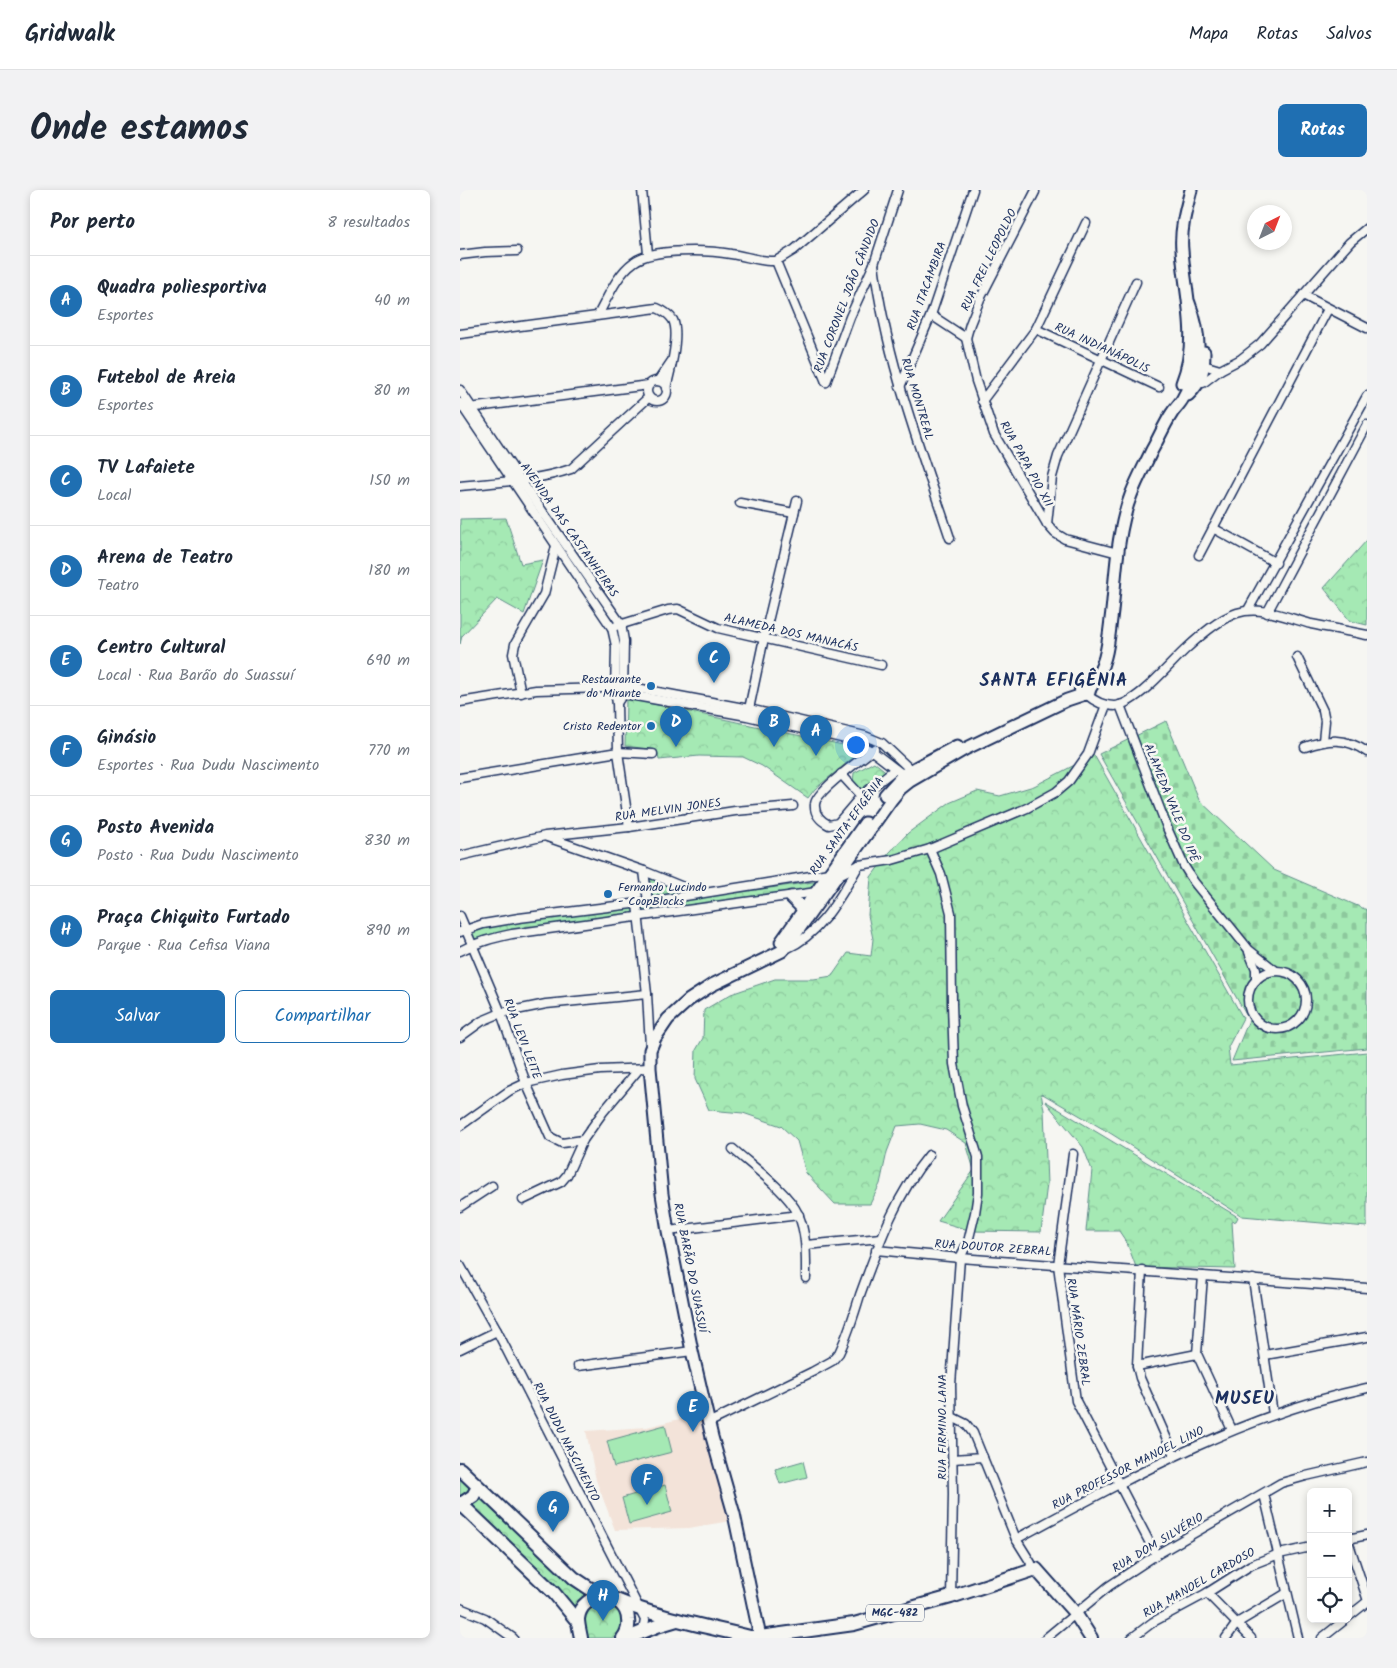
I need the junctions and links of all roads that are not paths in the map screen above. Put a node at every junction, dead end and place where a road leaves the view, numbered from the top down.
1 (642, 190) edge
2 (864, 190) edge
3 (898, 190) edge
4 (973, 190) edge
5 (1191, 190) edge
6 (1035, 192) dead end
7 (1086, 223) dead end
8 (1367, 228) edge
9 (517, 251) dead end
10 (648, 254) junction
11 (460, 255) edge
12 (776, 261) junction
13 (874, 264) junction
14 (1136, 282) dead end
15 (862, 290) junction
16 (1304, 295) junction
17 (878, 300) junction
18 (1189, 303) junction
19 (1328, 309) junction
20 (598, 315) junction
21 (931, 315) junction
22 (1367, 328) edge
23 (1036, 329) junction
24 (460, 334) edge
25 (966, 338) junction
26 (674, 359) junction
27 (1101, 360) junction
28 (1197, 364) junction
29 (1220, 370) junction
30 (658, 381) junction
31 (1191, 381) junction
32 (649, 387) junction
33 (1159, 387) dead end
34 (666, 388) junction
35 (900, 388) junction
36 (460, 390) edge
37 (1367, 396) edge
38 (651, 398) junction
39 (982, 401) junction
40 (461, 407) edge
41 (473, 408) junction
42 (1172, 412) junction
43 (1355, 421) junction
44 (1367, 426) edge
45 (516, 480) junction
46 (460, 486) edge
47 (797, 501) dead end
48 (740, 503) dead end
49 (794, 514) junction
50 (1046, 524) junction
51 (1213, 528) junction
52 (950, 538) dead end
53 (556, 546) junction
54 (1118, 552) junction
55 (1199, 555) dead end
56 (1276, 563) junction
57 (1268, 576) junction
58 (1283, 584) junction
59 (1248, 610) junction
60 (1268, 613) junction
61 (621, 624) junction
62 (612, 628) junction
63 (1367, 635) edge
64 (764, 638) junction
65 (1297, 657) dead end
66 (881, 665) dead end
67 (619, 689) junction
68 (1086, 692) junction
69 (521, 693) junction
70 (460, 702) edge
71 (1106, 705) junction
72 (1120, 705) junction
73 (749, 709) junction
74 (1323, 741) junction
75 (882, 743) junction
76 (1305, 747) dead end
77 (872, 751) junction
78 (618, 752) junction
79 (1367, 752) edge
80 (653, 754) dead end
81 (841, 774) junction
82 (907, 774) junction
83 (460, 778) edge
84 (861, 796) junction
85 (793, 806) dead end
86 (629, 827) junction
87 (545, 836) junction
88 (930, 850) junction
89 (460, 856) edge
90 (859, 866) junction
91 (644, 871) junction
92 (833, 875) junction
93 (821, 891) junction
94 (699, 894) junction
95 (791, 897) junction
96 (648, 902) junction
97 (637, 904) junction
98 (803, 909) junction
99 (460, 916) edge
100 (640, 917) junction
101 (462, 931) edge
102 (471, 945) junction
103 (1248, 950) junction
104 (460, 951) edge
105 (782, 951) junction
106 (769, 957) junction
107 (1276, 971) junction
108 (1256, 980) junction
109 (647, 994) junction
110 (501, 1013) junction
111 (460, 1037) edge
112 (650, 1050) junction
113 (644, 1069) junction
114 (526, 1083) junction
115 (460, 1126) edge
116 (583, 1140) junction
117 (733, 1150) dead end
118 (1073, 1154) dead end
119 (928, 1155) dead end
120 (492, 1186) dead end
121 (523, 1200) dead end
122 (460, 1207) edge
123 (799, 1215) junction
124 (668, 1231) junction
125 (881, 1238) junction
126 (806, 1244) junction
127 (876, 1250) junction
128 (960, 1258) junction
129 (460, 1265) edge
130 (1058, 1265) junction
131 (1142, 1270) junction
132 (1203, 1276) junction
133 (806, 1278) dead end
134 (1253, 1279) junction
135 (1366, 1288) edge
136 (1367, 1297) edge
137 (496, 1331) junction
138 (1367, 1337) edge
139 (460, 1349) edge
140 (692, 1351) junction
141 (1197, 1354) junction
142 (1265, 1355) junction
143 (578, 1366) dead end
144 (1137, 1366) junction
145 (1367, 1388) edge
146 (1273, 1414) junction
147 (952, 1417) junction
148 (708, 1423) junction
149 (1232, 1430) junction
150 (1174, 1455) junction
151 (983, 1457) junction
152 (953, 1459) junction
153 (1367, 1462) edge
154 (460, 1469) edge
155 (1119, 1484) junction
156 (478, 1487) junction
157 (1264, 1494) junction
158 (460, 1504) edge
159 (504, 1511) junction
160 (486, 1528) junction
161 (1367, 1535) edge
162 (1016, 1538) junction
163 (1352, 1539) edge
164 (1307, 1548) edge
165 (1352, 1552) edge
166 (1279, 1554) junction
167 (1156, 1555) junction
168 (1033, 1570) junction
169 (1207, 1593) junction
170 (1287, 1593) junction
171 (951, 1597) junction
172 (612, 1598) junction
173 (1367, 1598) edge
174 (1367, 1602) edge
175 (460, 1608) edge
176 (640, 1610) junction
177 (1075, 1613) junction
178 (1352, 1614) edge
179 (677, 1620) junction
180 (1341, 1623) edge
181 (1236, 1624) junction
182 (643, 1631) junction
183 (581, 1633) edge
184 (756, 1636) edge
185 (513, 1638) edge
186 (623, 1638) edge
187 (628, 1638) edge
188 (1046, 1638) edge
189 (1091, 1638) edge
190 (1132, 1638) edge
191 (1226, 1638) edge
192 (1251, 1638) edge
193 (1298, 1638) edge
194 (1322, 1638) edge

1 - 10 street
2 - 12 street
3 - 13 street, RUA CORONEL JOÃO CÂNDIDO
4 - 21 street, RUA ITACAMBIRA
5 - 18 main road
6 - 25 street, RUA FREI LEOPOLDO
7 - 23 street
8 - 16 street
9 - 11 street
10 - 12 street
10 - 20 street
12 - 15 street, RUA CORONEL JOÃO CÂNDIDO
13 - 15 street, RUA CORONEL JOÃO CÂNDIDO
13 - 17 street, RUA MONTREAL
14 - 27 street
15 - 17 street
16 - 19 street
16 - 29 street
17 - 35 street, RUA MONTREAL
18 - 28 main road
18 - 28 main road
19 - 22 street
19 - 51 street
20 - 24 street
20 - 26 street
21 - 25 street
21 - 35 street, RUA ITACAMBIRA
23 - 27 street, RUA INDIANÁPOLIS
23 - 39 street
25 - 39 street, RUA PAPA PIO XII
26 - 30 street
26 - 34 street
27 - 33 street, RUA INDIANÁPOLIS
27 - 50 street
28 - 29 street
28 - 31 main road
28 - 31 main road
29 - 31 street
30 - 32 street
30 - 34 street
31 - 42 main road
31 - 42 main road
32 - 38 street
32 - 41 street
34 - 38 street
35 - 52 street, RUA MONTREAL
36 - 41 street, AVENIDA DAS CASTANHEIRAS
37 - 43 street
38 - 45 street
39 - 50 street, RUA PAPA PIO XII
40 - 41 street
40 - 45 street, AVENIDA DAS CASTANHEIRAS
41 - 45 street, AVENIDA DAS CASTANHEIRAS
42 - 54 main road
43 - 44 street
43 - 56 street
44 - 58 street
45 - 46 street
45 - 53 street, AVENIDA DAS CASTANHEIRAS
45 - 61 street, AVENIDA DAS CASTANHEIRAS
47 - 49 street
48 - 49 street
49 - 64 street
50 - 54 street, RUA PAPA PIO XII
51 - 55 street
51 - 56 street
53 - 62 street, AVENIDA DAS CASTANHEIRAS
53 - 69 street
54 - 68 main road
56 - 57 street
57 - 58 street
57 - 59 street
58 - 60 street
59 - 60 street
59 - 72 street
60 - 63 street
61 - 62 street, ALAMEDA DOS MANACÁS
61 - 64 street, ALAMEDA DOS MANACÁS
61 - 67 street, AVENIDA DAS CASTANHEIRAS
62 - 67 street, AVENIDA DAS CASTANHEIRAS
64 - 66 street, ALAMEDA DOS MANACÁS
64 - 73 street
65 - 74 street
67 - 69 street
67 - 73 street
67 - 77 street
67 - 78 street
68 - 71 street
68 - 82 main road, RUA SANTA EFIGÊNIA
69 - 70 street
71 - 72 street
71 - 88 street
72 - 103 street, ALAMEDA VALE DO IPÊ
73 - 75 street
74 - 76 street
74 - 79 street
75 - 77 street
75 - 82 street
77 - 81 street
77 - 82 street
78 - 80 street
78 - 83 street
78 - 86 street
81 - 84 street
81 - 84 street
82 - 84 street
82 - 92 main road, RUA SANTA EFIGÊNIA
85 - 86 street, RUA MELVIN JONES
86 - 87 street, RUA MELVIN JONES
87 - 89 street, RUA MELVIN JONES
87 - 91 street
88 - 90 street
88 - 128 street, RUA FIRMINO LANA
90 - 92 street
90 - 105 street
91 - 94 street
91 - 96 street
92 - 93 main road, RUA SANTA EFIGÊNIA
92 - 94 street
93 - 95 street
93 - 98 main road, RUA SANTA EFIGÊNIA
93 - 105 main road, RUA SANTA EFIGÊNIA
94 - 96 street
95 - 98 main road
95 - 100 street
96 - 97 street
97 - 100 street, RUA BARÃO DO SUASSUÍ
97 - 101 street
98 - 106 main road, RUA SANTA EFIGÊNIA
99 - 101 street, RUA LEVI LEITE
100 - 102 street
100 - 109 street, RUA BARÃO DO SUASSUÍ
101 - 102 street, RUA LEVI LEITE
102 - 104 street
102 - 110 street, RUA LEVI LEITE
103 - 107 street, ALAMEDA VALE DO IPÊ
103 - 108 street, ALAMEDA VALE DO IPÊ
105 - 106 main road, RUA SANTA EFIGÊNIA
106 - 112 main road, RUA SANTA EFIGÊNIA
107 - 108 street
107 - 108 street
109 - 110 street
109 - 112 street, RUA BARÃO DO SUASSUÍ
110 - 111 street
110 - 114 street, RUA LEVI LEITE
112 - 113 main road, RUA BARÃO DO SUASSUÍ
113 - 114 street
113 - 116 street
113 - 124 main road, RUA BARÃO DO SUASSUÍ
114 - 115 street
114 - 116 street, RUA LEVI LEITE
116 - 121 street
117 - 123 street
118 - 130 street, RUA MÁRIO ZEBRAL
119 - 125 street
120 - 122 street
123 - 124 street
123 - 126 street
124 - 140 main road, RUA BARÃO DO SUASSUÍ
125 - 126 street
125 - 127 street
126 - 133 street
127 - 128 street, RUA DOUTOR ZEBRAL
127 - 148 street
128 - 130 street, RUA DOUTOR ZEBRAL
128 - 147 street, RUA FIRMINO LANA
129 - 137 street, RUA DUDU NASCIMENTO
130 - 131 street, RUA DOUTOR ZEBRAL
130 - 155 street, RUA MÁRIO ZEBRAL
131 - 132 street, RUA DOUTOR ZEBRAL
131 - 144 street
132 - 134 street, RUA DOUTOR ZEBRAL
132 - 141 street
134 - 135 street, RUA DOUTOR ZEBRAL
134 - 142 street
135 - 136 street
137 - 139 street
137 - 176 street, RUA DUDU NASCIMENTO
138 - 142 street
140 - 143 street
140 - 148 main road, RUA BARÃO DO SUASSUÍ
141 - 144 street
141 - 149 street
142 - 146 street
144 - 150 street
145 - 146 street, RUA PROFESSOR MANOEL LINO
146 - 149 street, RUA PROFESSOR MANOEL LINO
147 - 151 street
147 - 152 street, RUA FIRMINO LANA
148 - 184 main road, RUA BARÃO DO SUASSUÍ
149 - 150 street, RUA PROFESSOR MANOEL LINO
150 - 155 street, RUA PROFESSOR MANOEL LINO
151 - 152 street
151 - 162 street
152 - 171 street, RUA FIRMINO LANA
153 - 157 street, RUA DOM SILVÉRIO
154 - 156 highway, MGC-482
155 - 162 street, RUA PROFESSOR MANOEL LINO
155 - 167 street, RUA MÁRIO ZEBRAL
156 - 158 highway
156 - 159 highway, MGC-482
157 - 166 street
157 - 167 street, RUA DOM SILVÉRIO
158 - 160 highway
159 - 160 highway
159 - 172 highway, MGC-482
160 - 183 highway
161 - 163 street
162 - 168 street
164 - 166 street, RUA MANOEL CARDOSO
165 - 173 street
166 - 169 street, RUA MANOEL CARDOSO
166 - 170 street
167 - 177 street, RUA DOM SILVÉRIO
168 - 171 highway, MGC-482
168 - 177 highway
169 - 181 street
169 - 190 street, RUA MANOEL CARDOSO
170 - 181 street
170 - 193 street
171 - 184 highway, MGC-482
172 - 176 highway, MGC-482
172 - 183 highway
172 - 186 highway
174 - 178 street
175 - 185 street
176 - 179 highway, MGC-482
176 - 182 street, RUA DUDU NASCIMENTO
177 - 188 street, RUA DOM SILVÉRIO
177 - 189 highway
179 - 182 highway
179 - 184 highway, MGC-482
180 - 194 street
181 - 191 street
181 - 192 street
182 - 187 highway

